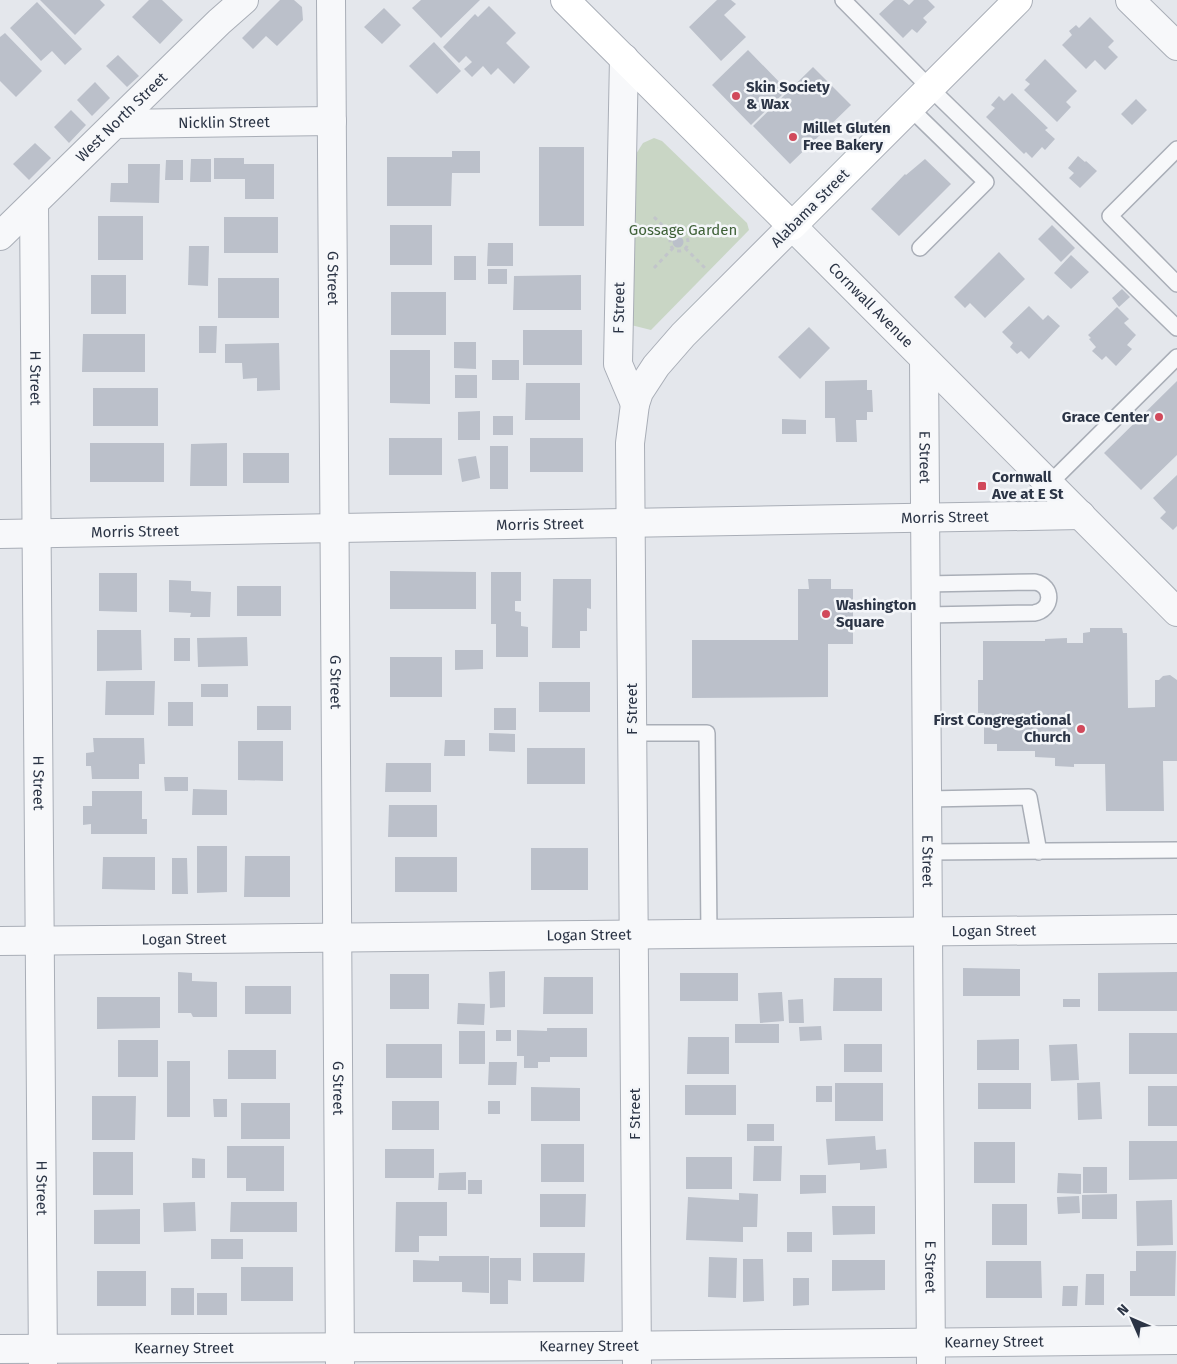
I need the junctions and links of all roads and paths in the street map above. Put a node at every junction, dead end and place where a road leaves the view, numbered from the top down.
1 (244, 0) edge
2 (331, 0) edge
3 (565, 0) edge
4 (842, 0) edge
5 (1018, 0) edge
6 (1130, 0) edge
7 (1177, 46) edge
8 (624, 58) junction
9 (930, 88) junction
10 (910, 108) junction
11 (332, 121) junction
12 (115, 124) junction
13 (1177, 149) edge
14 (34, 203) junction
15 (654, 217) dead end
16 (792, 226) junction
17 (0, 236) edge
18 (672, 236) junction
19 (673, 248) junction
20 (685, 248) junction
21 (920, 248) dead end
22 (654, 268) dead end
23 (706, 269) dead end
24 (1177, 284) edge
25 (1177, 328) edge
26 (1177, 357) edge
27 (924, 359) junction
28 (635, 404) junction
29 (1049, 484) junction
30 (1081, 516) junction
31 (925, 518) junction
32 (631, 524) junction
33 (334, 529) junction
34 (0, 534) edge
35 (37, 534) junction
36 (925, 584) junction
37 (1177, 612) edge
38 (926, 615) junction
39 (632, 734) junction
40 (927, 799) junction
41 (1177, 850) edge
42 (927, 852) junction
43 (1039, 852) junction
44 (1177, 929) edge
45 (928, 932) junction
46 (709, 934) junction
47 (634, 935) junction
48 (337, 938) junction
49 (0, 941) edge
50 (40, 941) junction
51 (1177, 1340) edge
52 (0, 1350) edge
53 (931, 1353) edge
54 (637, 1354) edge
55 (340, 1356) edge
56 (43, 1357) edge

1 - 12 street, West North Street
2 - 11 street, G Street
3 - 8 main road, Cornwall Avenue
4 - 9 lane
5 - 9 main road, Alabama Street
6 - 7 street
8 - 16 main road, Cornwall Avenue
8 - 28 street, F Street
9 - 10 main road, Alabama Street
9 - 25 lane
10 - 16 main road, Alabama Street
10 - 21 lane
11 - 12 street, Nicklin Street
11 - 33 street, G Street
12 - 14 street, West North Street
13 - 24 lane
14 - 17 street, West North Street
14 - 35 street, H Street
15 - 18 path
16 - 27 street, Cornwall Avenue
16 - 28 street, Alabama Street
18 - 19 path
18 - 20 path
19 - 20 path
19 - 22 path
20 - 23 path
26 - 29 lane
27 - 29 street, Cornwall Avenue
27 - 31 street, E Street
28 - 32 street, F Street
29 - 30 street, Cornwall Avenue
30 - 31 street, Morris Street
30 - 37 street, Cornwall Avenue
31 - 32 street, Morris Street
31 - 36 street, E Street
32 - 33 street, Morris Street
32 - 39 street, F Street
33 - 35 street, Morris Street
33 - 48 street, G Street
34 - 35 street, Morris Street
35 - 50 street, H Street
36 - 38 street, E Street
36 - 38 lane
38 - 40 street, E Street
39 - 46 lane
39 - 47 street, F Street
40 - 42 street, E Street
40 - 43 lane
41 - 43 lane
42 - 43 lane
42 - 45 street, E Street
44 - 45 street, Logan Street
45 - 46 street, Logan Street
45 - 53 street, E Street
46 - 47 street, Logan Street
47 - 48 street, Logan Street
47 - 54 street, F Street
48 - 50 street, Logan Street
48 - 55 street, G Street
49 - 50 street, Logan Street
50 - 56 street, H Street
51 - 53 street, Kearney Street
52 - 56 street, Kearney Street
53 - 54 street, Kearney Street
54 - 55 street, Kearney Street
55 - 56 street, Kearney Street

